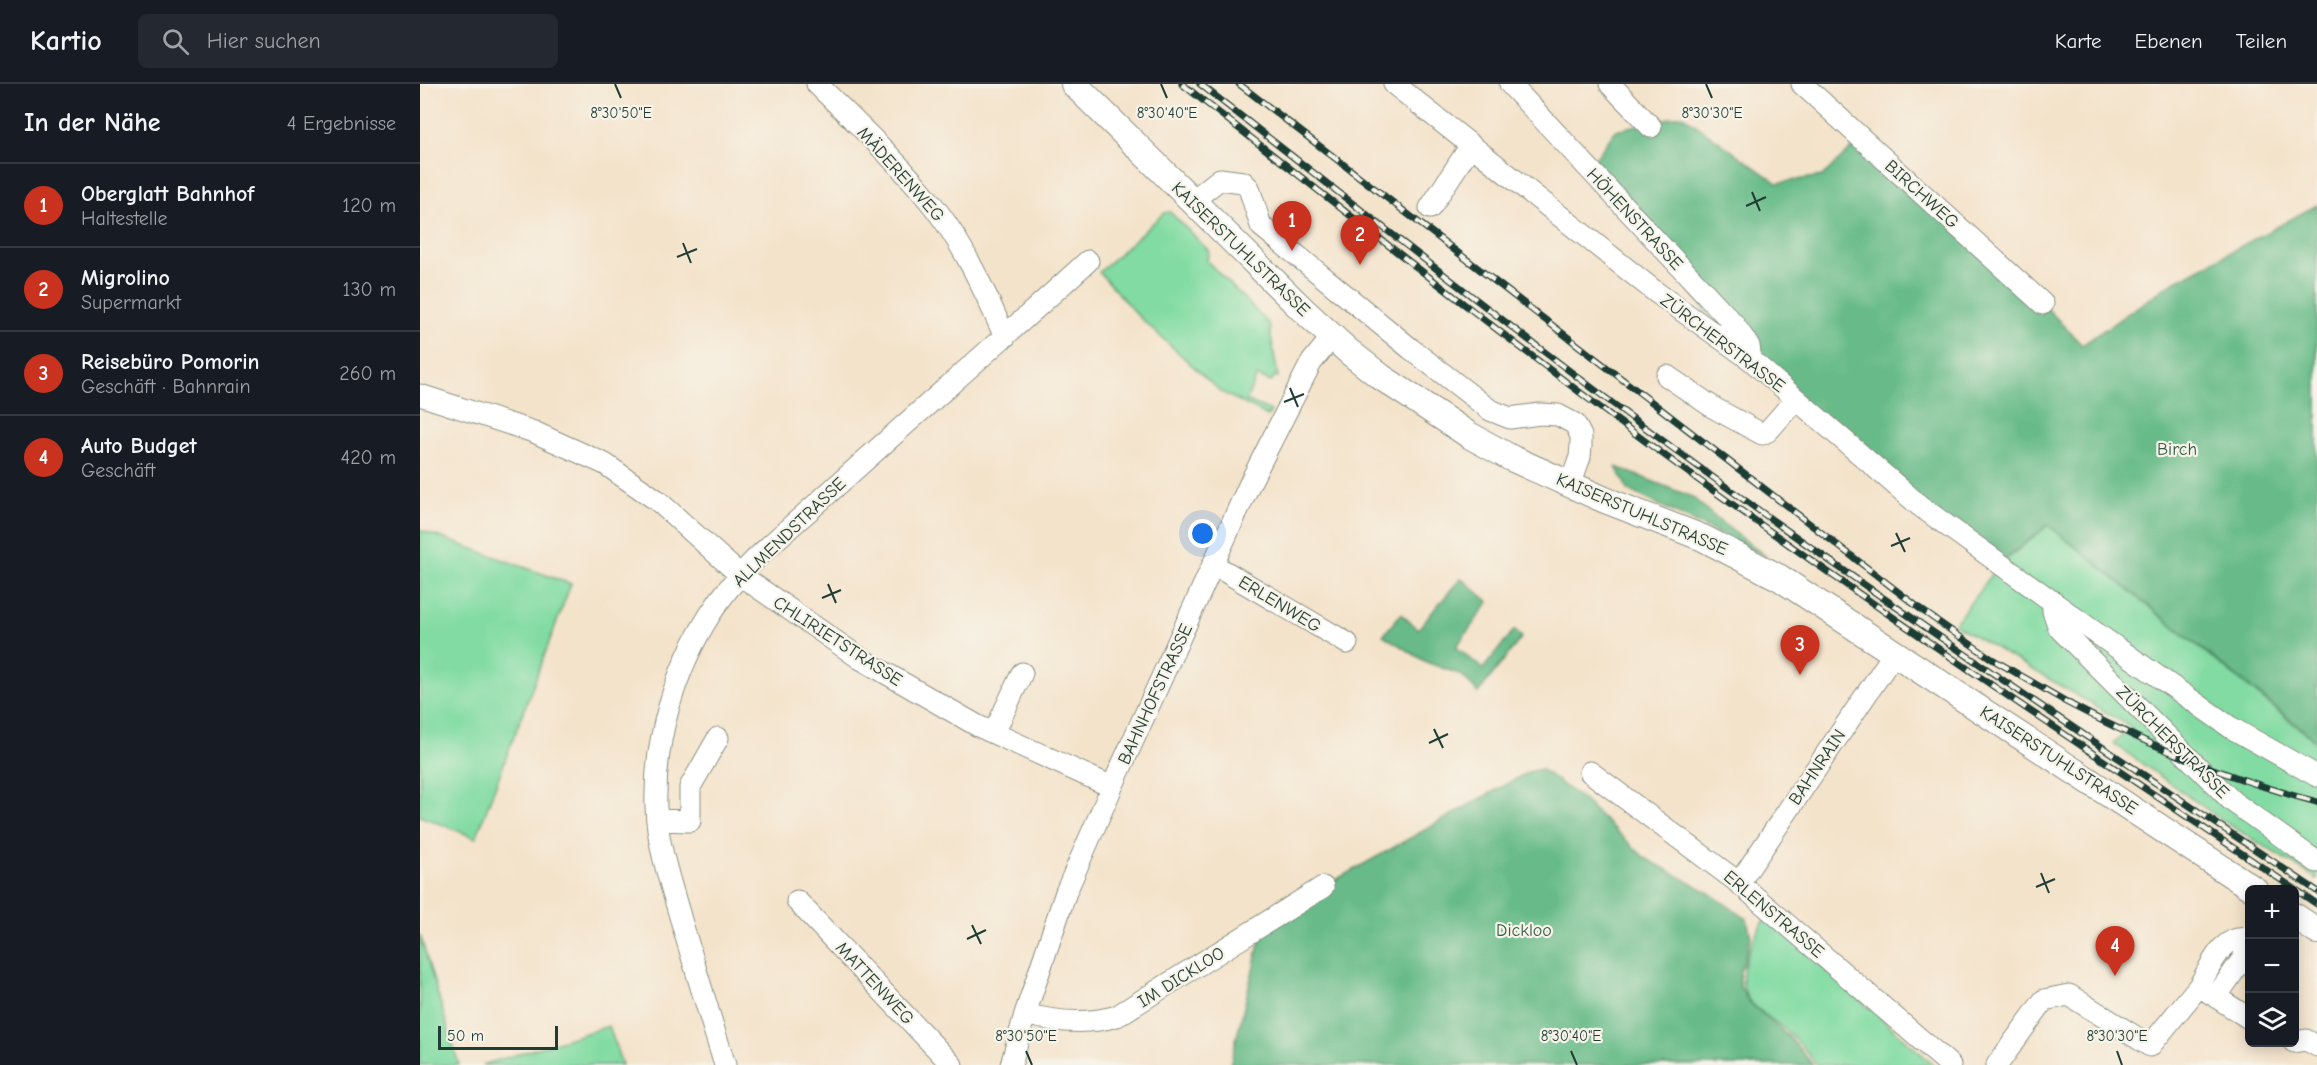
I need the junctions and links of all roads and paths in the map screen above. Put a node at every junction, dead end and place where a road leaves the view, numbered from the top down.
1 (817, 84) edge
2 (1074, 84) edge
3 (1394, 84) edge
4 (1510, 84) edge
5 (1610, 84) edge
6 (1802, 84) edge
7 (1651, 128) dead end
8 (1471, 145) junction
9 (1192, 201) junction
10 (1430, 208) dead end
11 (1088, 261) dead end
12 (2043, 304) dead end
13 (1005, 337) junction
14 (1332, 337) junction
15 (1751, 360) junction
16 (1667, 376) dead end
17 (420, 395) edge
18 (1796, 399) junction
19 (1570, 485) junction
20 (1214, 565) junction
21 (740, 575) junction
22 (2053, 601) junction
23 (1347, 643) dead end
24 (1895, 652) junction
25 (1022, 673) dead end
26 (994, 734) junction
27 (718, 738) dead end
28 (1590, 772) dead end
29 (2317, 776) edge
30 (1112, 787) junction
31 (657, 819) junction
32 (2317, 862) edge
33 (1739, 883) junction
34 (2247, 885) edge
35 (1323, 887) dead end
36 (797, 901) dead end
37 (2299, 919) edge
38 (2317, 931) edge
39 (2245, 949) edge
40 (2207, 991) junction
41 (1025, 1014) junction
42 (2245, 1016) edge
43 (2299, 1041) edge
44 (2317, 1046) edge
45 (725, 1065) edge
46 (952, 1065) edge
47 (1011, 1065) edge
48 (1950, 1065) edge
49 (1997, 1065) edge

1 - 13 street, MÄDERENWEG
2 - 9 main road, KAISERSTUHLSTRASSE
3 - 8 street, ZÜRCHERSTRASSE
4 - 15 street, HÖHENSTRASSE
5 - 7 street
6 - 12 street, BIRCHWEG
8 - 10 street
8 - 15 street, ZÜRCHERSTRASSE
9 - 14 main road, KAISERSTUHLSTRASSE
9 - 19 street
11 - 13 street, ALLMENDSTRASSE
13 - 21 street, ALLMENDSTRASSE
14 - 19 main road, KAISERSTUHLSTRASSE
14 - 20 street, BAHNHOFSTRASSE
15 - 18 street, ZÜRCHERSTRASSE
16 - 18 street
17 - 21 street, CHLIRIETSTRASSE
18 - 22 street, ZÜRCHERSTRASSE
19 - 24 main road, KAISERSTUHLSTRASSE
20 - 23 street, ERLENWEG
20 - 30 street, BAHNHOFSTRASSE
21 - 26 street, CHLIRIETSTRASSE
21 - 31 street, ALLMENDSTRASSE
22 - 29 street, ZÜRCHERSTRASSE
22 - 32 street, ZÜRCHERSTRASSE
24 - 33 street, BAHNRAIN
24 - 34 main road, KAISERSTUHLSTRASSE
25 - 26 street
26 - 30 street, CHLIRIETSTRASSE
27 - 31 street
28 - 33 street, ERLENSTRASSE
30 - 41 street, BAHNHOFSTRASSE
31 - 45 street, ALLMENDSTRASSE
33 - 48 street, ERLENSTRASSE
35 - 41 street, IM DICKLOO
36 - 46 street, MATTENWEG
37 - 38 main road
39 - 40 street
40 - 42 street
40 - 49 street
41 - 47 street, BAHNHOFSTRASSE
43 - 44 street

